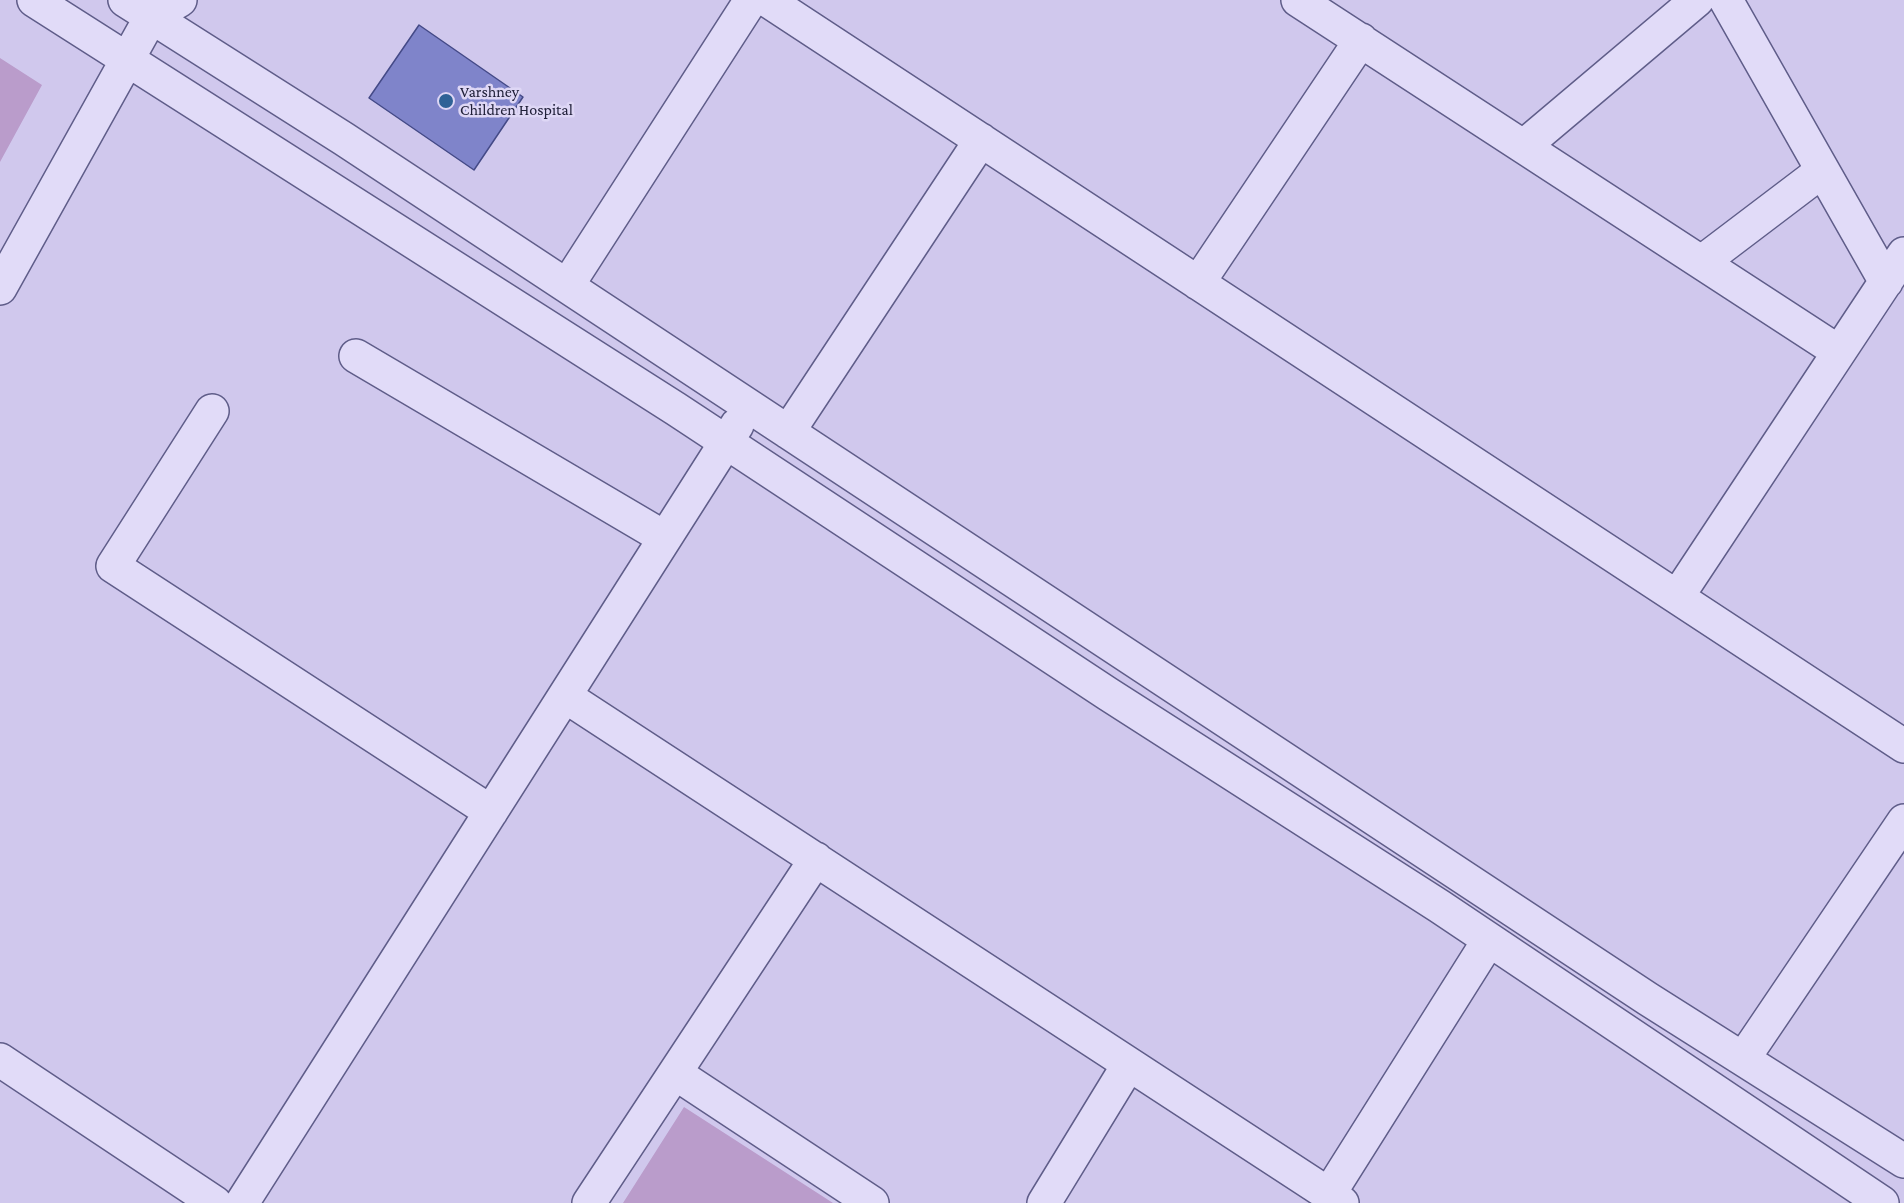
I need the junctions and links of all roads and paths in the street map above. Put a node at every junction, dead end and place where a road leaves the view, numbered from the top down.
1 (34, 0) edge
2 (180, 0) edge
3 (751, 0) edge
4 (767, 0) edge
5 (1299, 0) edge
6 (1697, 0) edge
7 (1726, 0) edge
8 (138, 8) edge
9 (1337, 9) edge
10 (1361, 40) junction
11 (127, 60) junction
12 (981, 140) junction
13 (1524, 147) junction
14 (1822, 171) junction
15 (1904, 254) edge
16 (1702, 262) junction
17 (1886, 282) junction
18 (1198, 283) junction
19 (567, 286) junction
20 (0, 288) edge
21 (1839, 352) junction
22 (356, 356) dead end
23 (748, 406) junction
24 (212, 411) dead end
25 (788, 432) junction
26 (726, 442) junction
27 (665, 538) junction
28 (1677, 597) junction
29 (565, 696) junction
30 (1904, 746) edge
31 (491, 812) junction
32 (1904, 821) edge
33 (816, 859) junction
34 (1489, 940) junction
35 (1743, 1059) junction
36 (0, 1060) edge
37 (1129, 1064) junction
38 (675, 1073) junction
39 (1904, 1161) edge
40 (1336, 1199) edge
41 (214, 1203) edge
42 (243, 1203) edge
43 (589, 1203) edge
44 (872, 1203) edge
45 (1044, 1203) edge
46 (1882, 1203) edge

1 - 11 street
2 - 8 street
3 - 19 street
4 - 12 street
5 - 9 street
6 - 13 street
7 - 14 street
8 - 11 street
8 - 19 street
9 - 10 street
10 - 13 street
10 - 18 street
11 - 20 street
11 - 26 street
12 - 18 street
12 - 25 street
13 - 16 street
14 - 16 street
14 - 17 street
15 - 17 street
16 - 21 street
17 - 21 street
18 - 28 street
19 - 23 street
21 - 28 street
22 - 27 street
23 - 25 street
23 - 26 street
24 - 31 street
25 - 35 street
26 - 27 street
26 - 34 street
27 - 29 street
28 - 30 street
29 - 31 street
29 - 33 street
31 - 42 street
32 - 35 street
33 - 37 street
33 - 38 street
34 - 40 street
34 - 46 street
35 - 39 street
36 - 41 street
37 - 40 street
37 - 45 street
38 - 43 street
38 - 44 street

